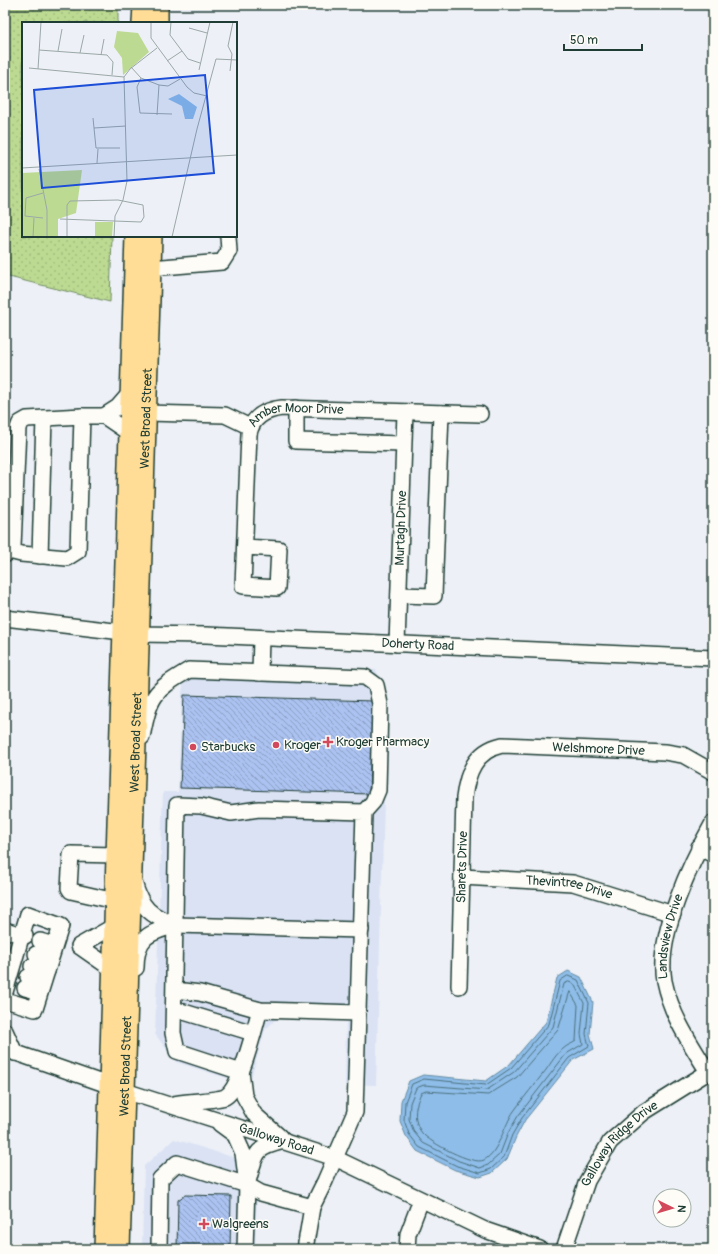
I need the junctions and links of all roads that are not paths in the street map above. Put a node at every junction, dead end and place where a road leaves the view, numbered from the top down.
1 (143, 5) edge
2 (158, 5) edge
3 (142, 22) edge
4 (158, 22) edge
5 (135, 237) edge
6 (152, 237) edge
7 (228, 237) edge
8 (151, 268) junction
9 (130, 392) junction
10 (296, 408) junction
11 (404, 412) junction
12 (146, 413) junction
13 (441, 414) junction
14 (480, 414) dead end
15 (82, 416) junction
16 (104, 416) junction
17 (44, 418) junction
18 (250, 427) junction
19 (129, 433) junction
20 (404, 444) junction
21 (245, 547) junction
22 (7, 553) edge
23 (40, 556) junction
24 (399, 596) junction
25 (5, 618) edge
26 (131, 634) junction
27 (261, 638) junction
28 (397, 644) junction
29 (713, 658) edge
30 (260, 673) junction
31 (482, 754) joint
32 (713, 772) edge
33 (135, 774) junction
34 (364, 812) junction
35 (713, 823) edge
36 (700, 847) junction
37 (116, 855) junction
38 (713, 855) edge
39 (132, 873) junction
40 (462, 877) junction
41 (115, 901) junction
42 (673, 914) junction
43 (176, 925) junction
44 (114, 926) junction
45 (5, 930) edge
46 (361, 930) junction
47 (79, 946) junction
48 (20, 964) edge
49 (48, 965) junction
50 (112, 969) junction
51 (459, 986) dead end
52 (175, 990) junction
53 (5, 1000) edge
54 (174, 1009) junction
55 (260, 1010) junction
56 (358, 1013) junction
57 (127, 1030) junction
58 (5, 1031) edge
59 (253, 1033) junction
60 (10, 1051) edge
61 (710, 1070) edge
62 (241, 1072) junction
63 (117, 1088) junction
64 (168, 1104) junction
65 (209, 1117) junction
66 (284, 1141) junction
67 (335, 1158) junction
68 (247, 1185) junction
69 (421, 1200) junction
70 (312, 1207) junction
71 (121, 1224) junction
72 (104, 1249) edge
73 (120, 1249) edge
74 (131, 1249) edge
75 (159, 1249) edge
76 (244, 1249) edge
77 (305, 1249) edge
78 (407, 1249) edge
79 (540, 1249) edge
80 (564, 1249) edge

1 - 3 main road
2 - 4 main road
5 - 9 main road, West Broad Street
6 - 8 main road, West Broad Street
7 - 8 street
8 - 12 main road, West Broad Street
9 - 16 street
9 - 19 main road, West Broad Street
10 - 11 street, Amber Moor Drive
10 - 18 street, Amber Moor Drive
10 - 20 street
11 - 13 street, Amber Moor Drive
11 - 20 street, Murtagh Drive
12 - 18 street
12 - 26 main road, West Broad Street
13 - 14 street, Amber Moor Drive
13 - 24 street
15 - 16 street
15 - 17 street
15 - 23 street
16 - 19 street
17 - 22 street
17 - 23 street
18 - 21 street, Amber Moor Drive
19 - 26 main road, West Broad Street
20 - 24 street, Murtagh Drive
21 - 21 street, Amber Moor Drive
22 - 23 street
24 - 28 street, Murtagh Drive
25 - 26 street, Doherty Road
26 - 27 street, Doherty Road
26 - 33 main road, West Broad Street
26 - 37 main road, West Broad Street
27 - 28 street, Doherty Road
27 - 30 street
28 - 29 street, Doherty Road
30 - 33 street
30 - 34 street
31 - 32 street, Welshmore Drive
31 - 40 street, Sharets Drive
33 - 39 main road, West Broad Street
34 - 43 street
34 - 46 street
35 - 36 street, Landsview Drive
36 - 38 street
36 - 42 street, Landsview Drive
37 - 41 main road, West Broad Street
37 - 41 street
39 - 43 street
39 - 57 main road, West Broad Street
40 - 42 street, Thevintree Drive
40 - 51 street, Sharets Drive
41 - 44 main road, West Broad Street
42 - 61 street, Landsview Drive
43 - 46 street
43 - 52 street
43 - 57 street
44 - 47 street
44 - 50 main road, West Broad Street
45 - 48 street
46 - 56 street
47 - 49 street
47 - 50 street
48 - 49 street
48 - 49 street
48 - 49 street
48 - 49 street
49 - 53 street
50 - 63 main road, West Broad Street
52 - 54 street
52 - 55 street
54 - 59 street
54 - 62 street
55 - 56 street
55 - 59 street
56 - 67 street
57 - 63 main road, West Broad Street
58 - 60 street
59 - 62 street
60 - 63 street, Galloway Road
61 - 80 street, Galloway Ridge Drive
62 - 64 street
62 - 66 street
63 - 64 street, Galloway Road
63 - 71 main road, West Broad Street
63 - 72 main road, West Broad Street
64 - 65 street, Galloway Road
65 - 66 street, Galloway Road
65 - 68 street
66 - 67 street, Galloway Road
66 - 68 street
67 - 69 street, Galloway Road
67 - 70 street
68 - 70 street
68 - 75 street
68 - 76 street
69 - 78 street
69 - 79 street, Galloway Road
70 - 77 street
71 - 73 main road, West Broad Street
71 - 74 street

